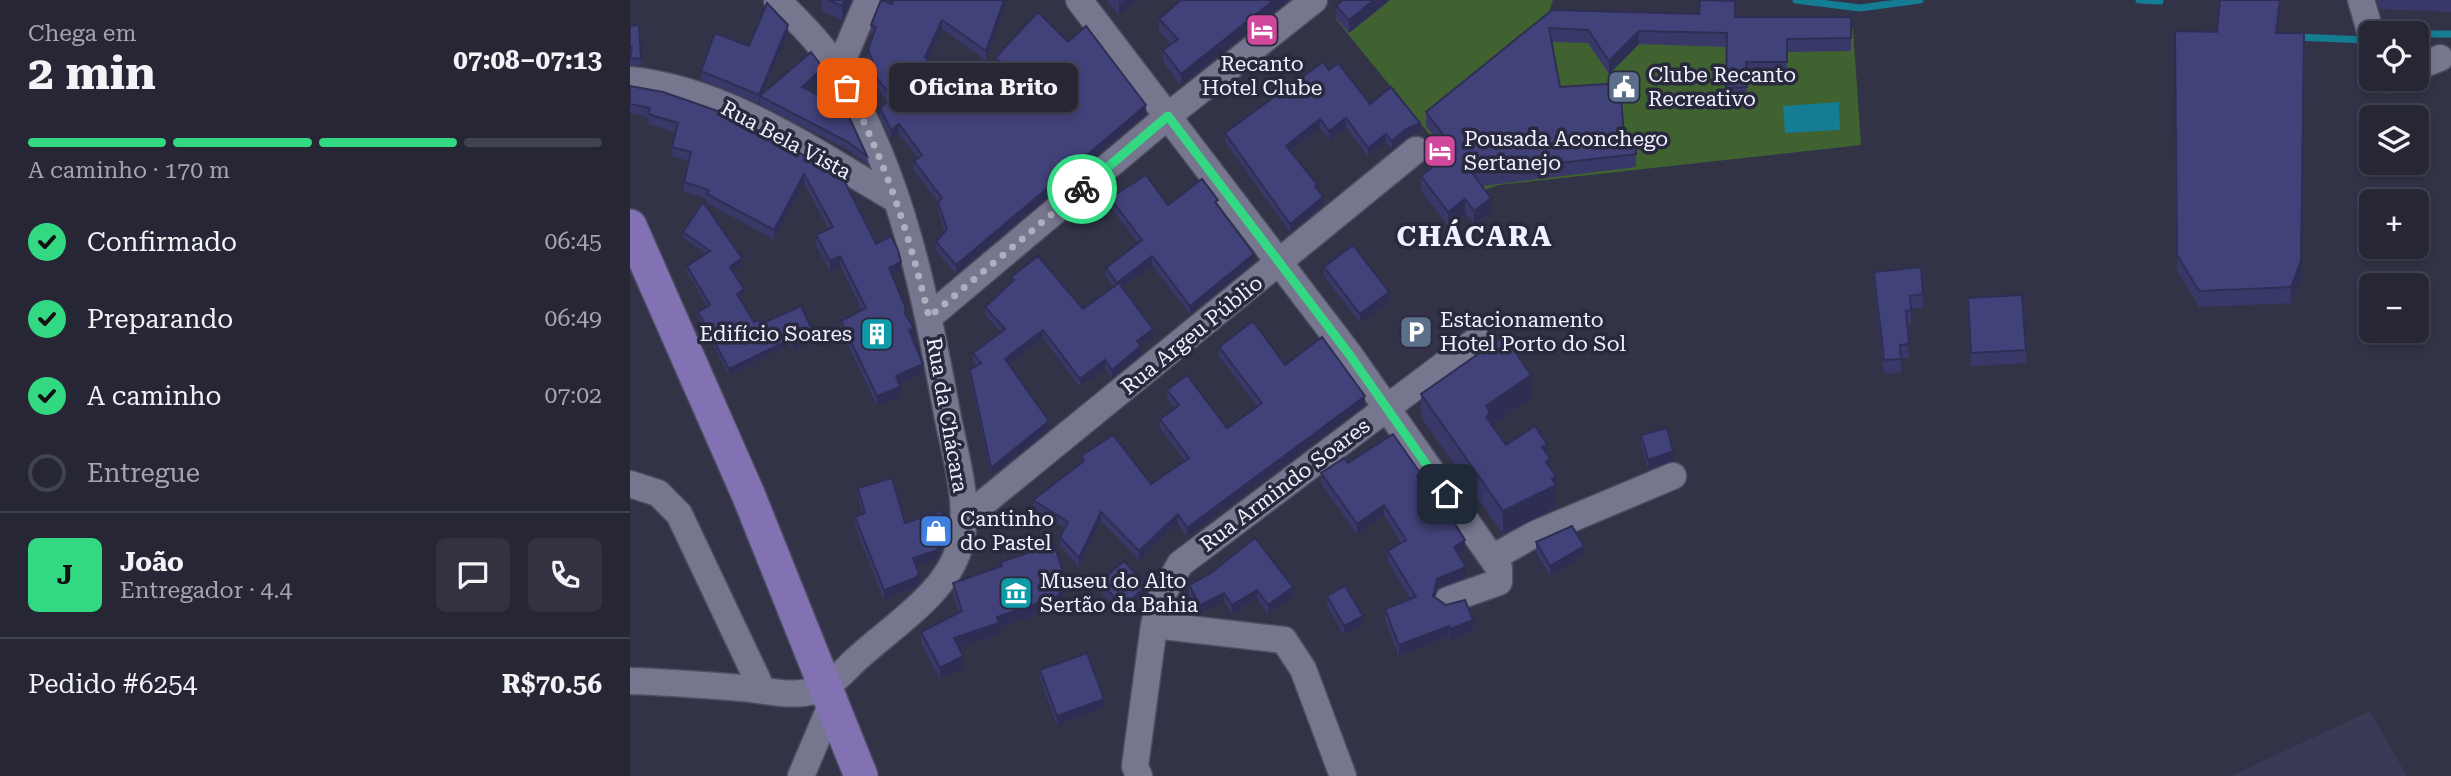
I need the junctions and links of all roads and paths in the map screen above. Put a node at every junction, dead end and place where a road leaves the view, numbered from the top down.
1 (777, 0) edge
2 (869, 0) edge
3 (1079, 0) edge
4 (1314, 0) edge
5 (2361, 0) edge
6 (2368, 21) edge
7 (838, 71) junction
8 (630, 80) edge
9 (1168, 116) junction
10 (1416, 150) dead end
11 (897, 200) junction
12 (630, 226) edge
13 (1280, 264) junction
14 (929, 317) junction
15 (1477, 340) dead end
16 (1386, 409) junction
17 (1674, 476) dead end
18 (630, 484) edge
19 (965, 518) junction
20 (1492, 558) junction
21 (1448, 600) dead end
22 (1154, 625) junction
23 (630, 681) edge
24 (762, 689) junction
25 (829, 695) junction
26 (801, 776) edge
27 (861, 776) edge
28 (1139, 776) edge
29 (1343, 776) edge

1 - 7 street, Rua da Chácara
2 - 7 street
3 - 9 street
4 - 9 street
5 - 6 street
7 - 11 street, Rua da Chácara
8 - 11 street, Rua Bela Vista
9 - 13 street
9 - 14 street
10 - 13 street, Rua Argeu Públio
11 - 14 street, Rua da Chácara
12 - 25 main road
13 - 16 street
13 - 19 street, Rua Argeu Públio
14 - 19 street, Rua da Chácara
15 - 16 street, Rua Armindo Soares
16 - 20 street
16 - 22 street, Rua Armindo Soares
17 - 20 street
18 - 24 street
19 - 25 street, Rua da Chácara
20 - 21 street
22 - 28 street, Rua Armindo Soares
22 - 29 street
23 - 24 street
24 - 25 street
25 - 26 street
25 - 27 main road

